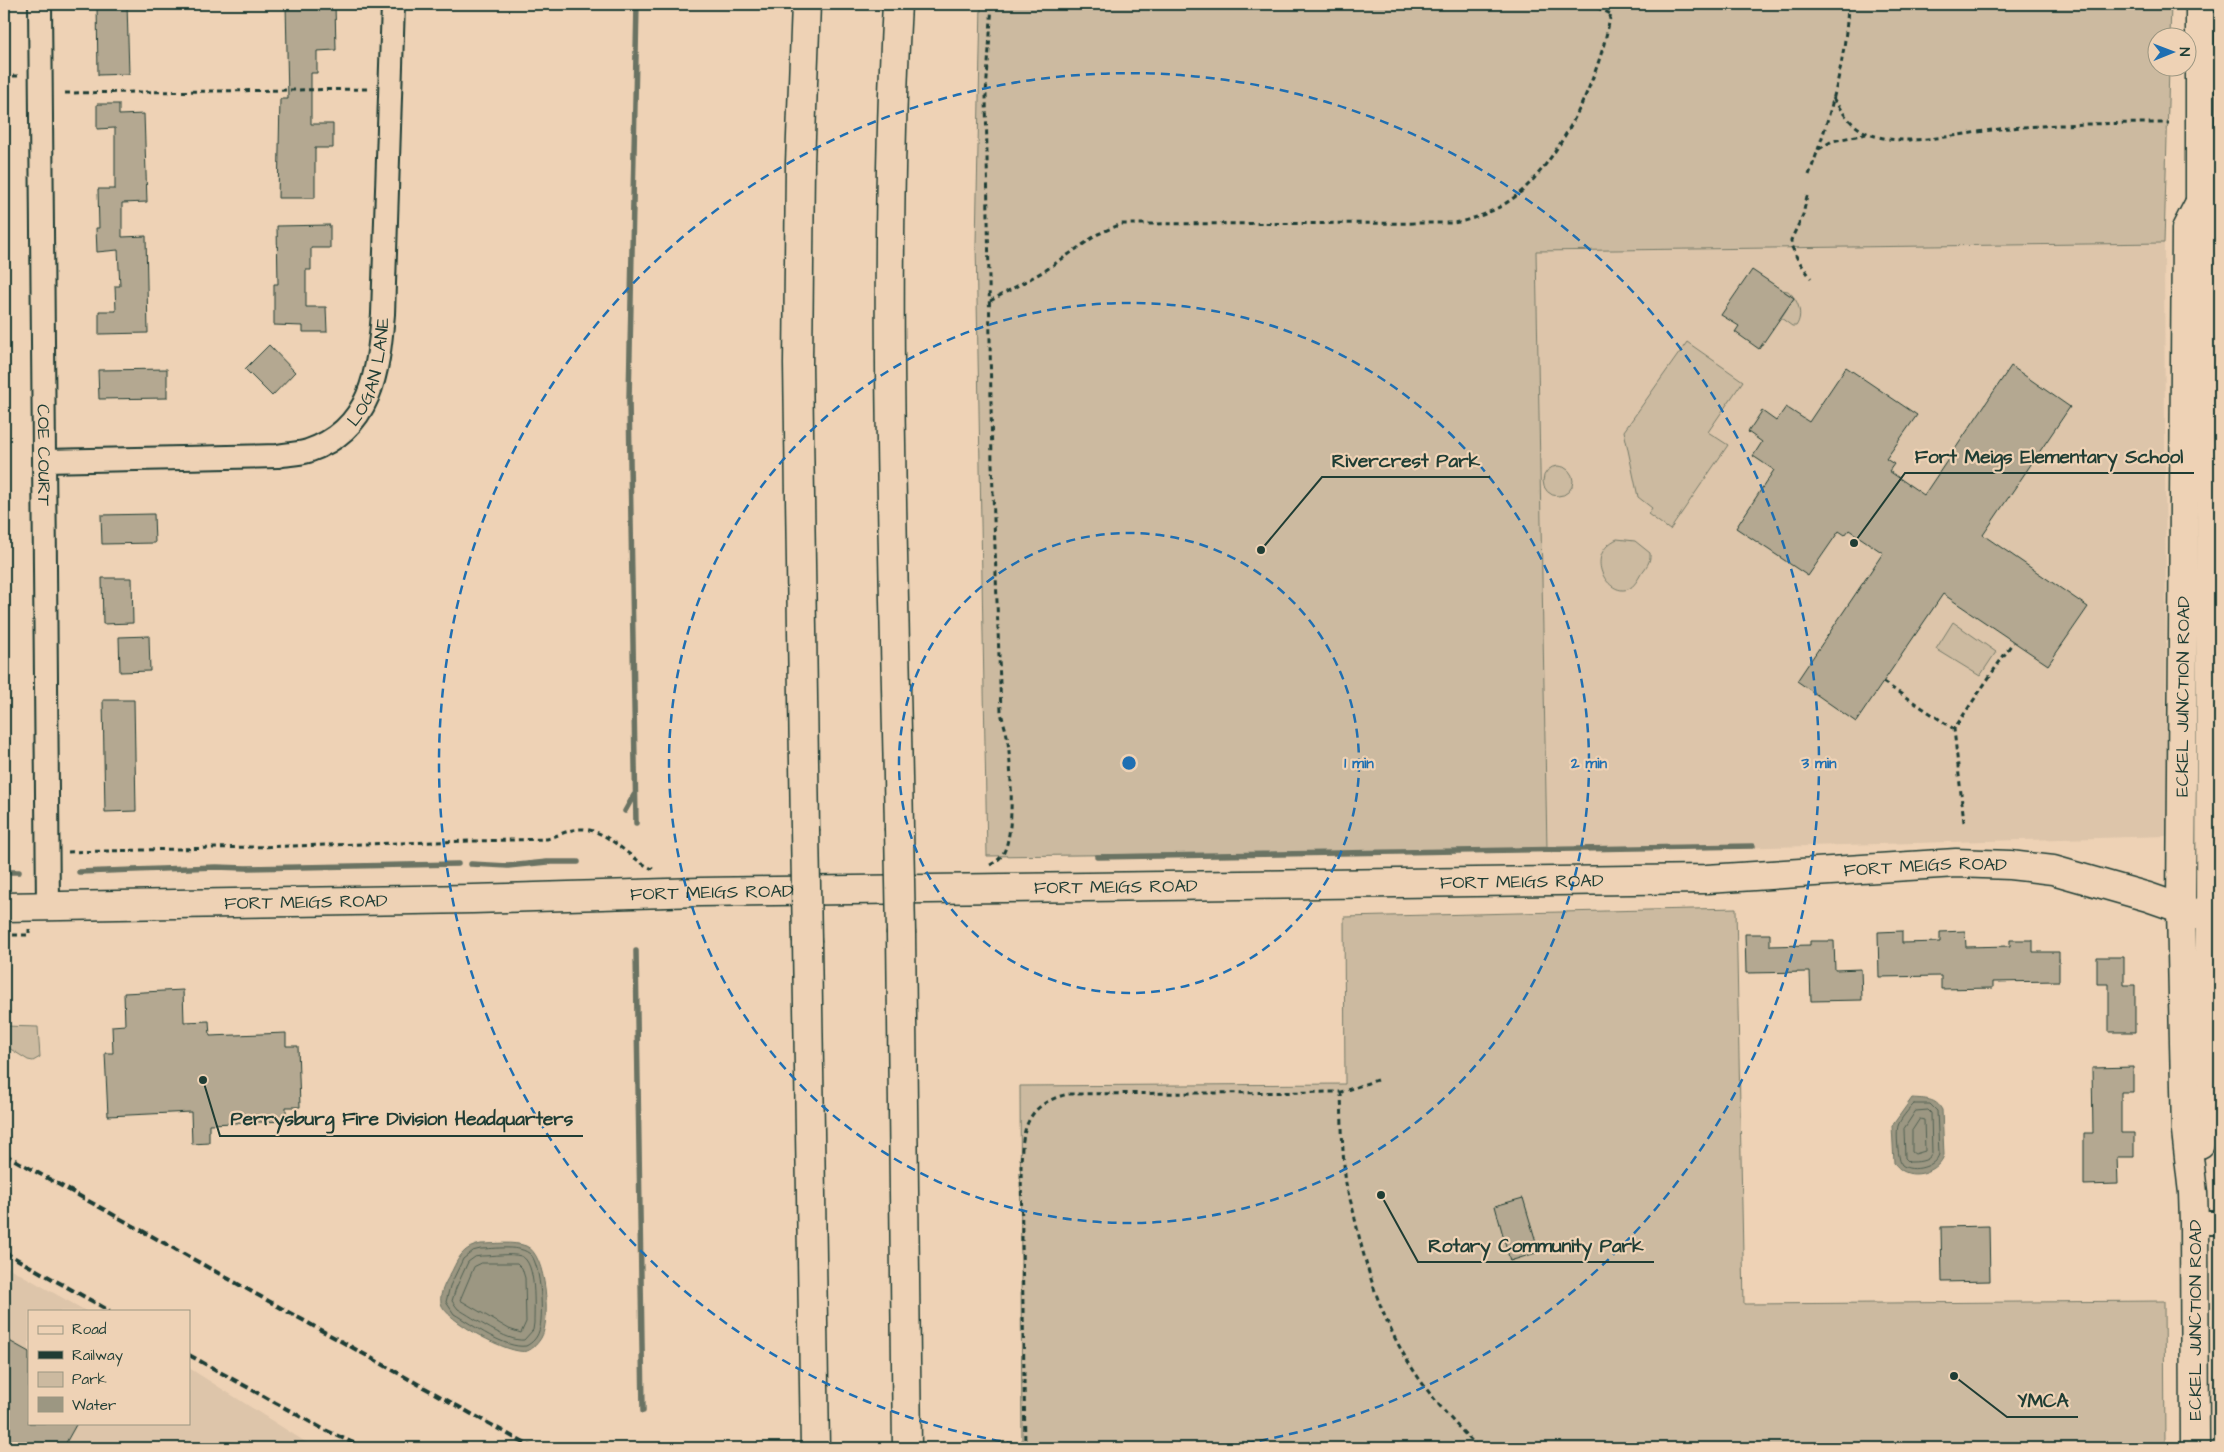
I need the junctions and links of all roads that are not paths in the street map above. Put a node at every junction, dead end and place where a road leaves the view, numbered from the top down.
1 (40, 4) edge
2 (393, 4) edge
3 (806, 4) edge
4 (897, 4) edge
5 (2200, 4) edge
6 (45, 461) junction
7 (2206, 537) edge
8 (48, 906) junction
9 (4, 907) edge
10 (2181, 908) junction
11 (2215, 920) edge
12 (2193, 1193) junction
13 (2207, 1223) edge
14 (815, 1448) edge
15 (907, 1448) edge
16 (2195, 1448) edge

1 - 6 street, COE COURT
2 - 6 street, LOGAN LANE
3 - 14 main road, bridge
4 - 15 main road, bridge
5 - 7 main road, ECKEL JUNCTION ROAD
6 - 8 street, COE COURT
7 - 10 main road, ECKEL JUNCTION ROAD
7 - 11 main road, ECKEL JUNCTION ROAD
8 - 9 main road, FORT MEIGS ROAD
8 - 10 main road, FORT MEIGS ROAD
10 - 11 main road, FORT MEIGS ROAD
10 - 12 main road, ECKEL JUNCTION ROAD
11 - 12 main road, ECKEL JUNCTION ROAD
12 - 13 main road, ECKEL JUNCTION ROAD
13 - 16 main road, ECKEL JUNCTION ROAD

